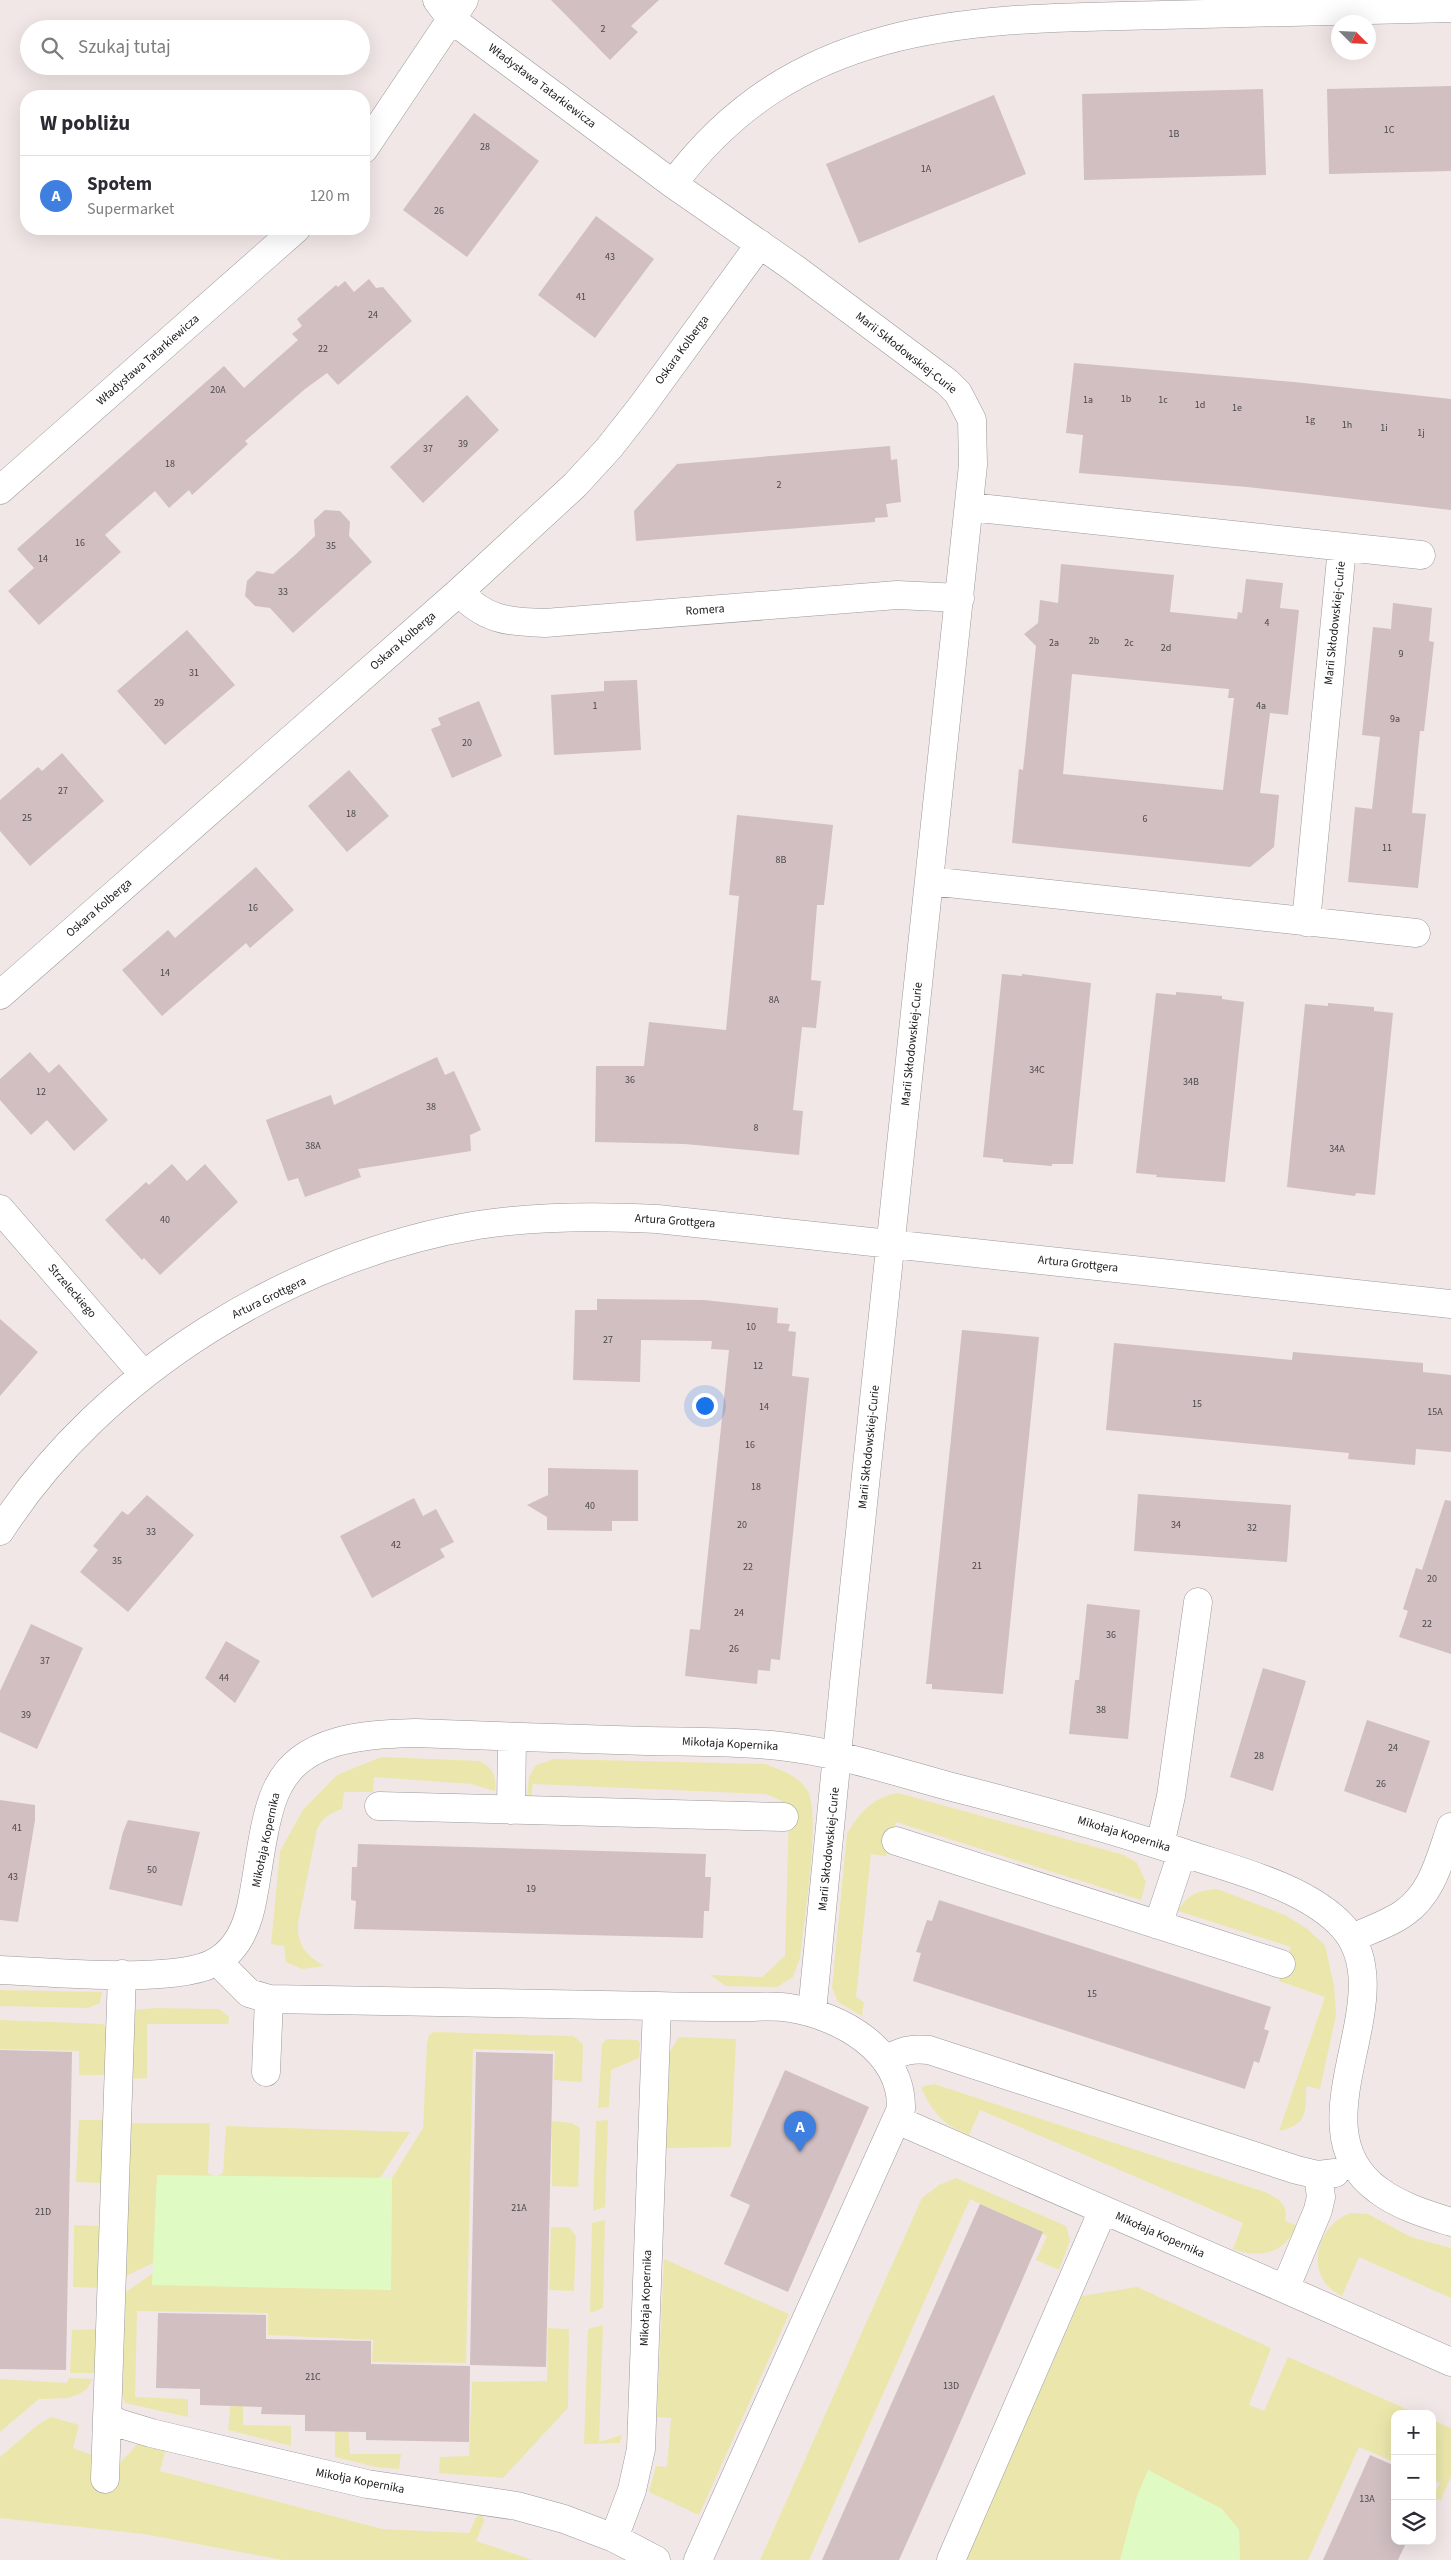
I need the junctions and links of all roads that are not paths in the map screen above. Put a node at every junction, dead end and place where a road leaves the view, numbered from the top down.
1 (451, 6) edge
2 (1451, 8) edge
3 (370, 139) edge
4 (673, 184) junction
5 (289, 235) edge
6 (760, 244) junction
7 (0, 490) edge
8 (969, 507) junction
9 (1342, 548) junction
10 (1422, 555) dead end
11 (459, 592) junction
12 (960, 598) junction
13 (929, 881) junction
14 (1306, 922) junction
15 (1416, 933) dead end
16 (0, 995) edge
17 (0, 1209) edge
18 (890, 1243) junction
19 (1451, 1304) edge
20 (143, 1374) junction
21 (0, 1531) edge
22 (1198, 1602) dead end
23 (512, 1737) junction
24 (838, 1758) junction
25 (379, 1806) dead end
26 (511, 1810) junction
27 (784, 1817) dead end
28 (1451, 1827) edge
29 (896, 1841) dead end
30 (1171, 1849) junction
31 (1158, 1925) junction
32 (1352, 1938) junction
33 (218, 1961) junction
34 (1281, 1964) dead end
35 (0, 1970) edge
36 (122, 1974) junction
37 (269, 1999) junction
38 (657, 2006) junction
39 (812, 2012) junction
40 (886, 2060) junction
41 (266, 2072) dead end
42 (897, 2120) junction
43 (1354, 2162) junction
44 (1318, 2176) junction
45 (1103, 2210) junction
46 (1451, 2222) edge
47 (1285, 2289) junction
48 (1451, 2362) edge
49 (107, 2416) junction
50 (105, 2479) dead end
51 (614, 2538) junction
52 (656, 2560) edge
53 (698, 2560) edge
54 (951, 2560) edge

1 - 3 street, Władysława Tatarkiewicza
1 - 4 street, Władysława Tatarkiewicza
2 - 4 street
4 - 6 street, Władysława Tatarkiewicza
5 - 7 street, Władysława Tatarkiewicza
6 - 8 street, Marii Skłodowskiej-Curie
6 - 11 street, Oskara Kolberga
8 - 9 street, Marii Skłodowskiej-Curie
8 - 12 street, Marii Skłodowskiej-Curie
9 - 10 street
9 - 14 street, Marii Skłodowskiej-Curie
11 - 12 street, Romera
11 - 16 street, Oskara Kolberga
12 - 13 street, Marii Skłodowskiej-Curie
13 - 14 street
13 - 18 street, Marii Skłodowskiej-Curie
14 - 15 street
17 - 20 street, Strzeleckiego
18 - 19 street, Artura Grottgera
18 - 20 street, Artura Grottgera
18 - 24 street, Marii Skłodowskiej-Curie
20 - 21 street, Artura Grottgera
22 - 30 street
23 - 24 street, Mikołaja Kopernika
23 - 26 street
23 - 33 street, Mikołaja Kopernika
24 - 30 street, Mikołaja Kopernika
24 - 39 street, Marii Skłodowskiej-Curie
25 - 26 street
26 - 27 street
28 - 32 street
29 - 31 street
30 - 31 street
30 - 32 street, Mikołaja Kopernika
31 - 34 street
32 - 43 street, Mikołaja Kopernika
33 - 36 street
33 - 37 street
35 - 36 street
36 - 49 street
37 - 38 street
37 - 41 street
38 - 39 street
38 - 51 street, Mikołaja Kopernika
39 - 40 street
40 - 42 street
40 - 44 street
42 - 45 street, Mikołaja Kopernika
42 - 53 street
43 - 44 street
43 - 46 street, Mikołaja Kopernika
44 - 47 street
45 - 47 street, Mikołaja Kopernika
45 - 54 street
47 - 48 street, Mikołaja Kopernika
49 - 50 street
49 - 51 street, Mikołja Kopernika
51 - 52 street

